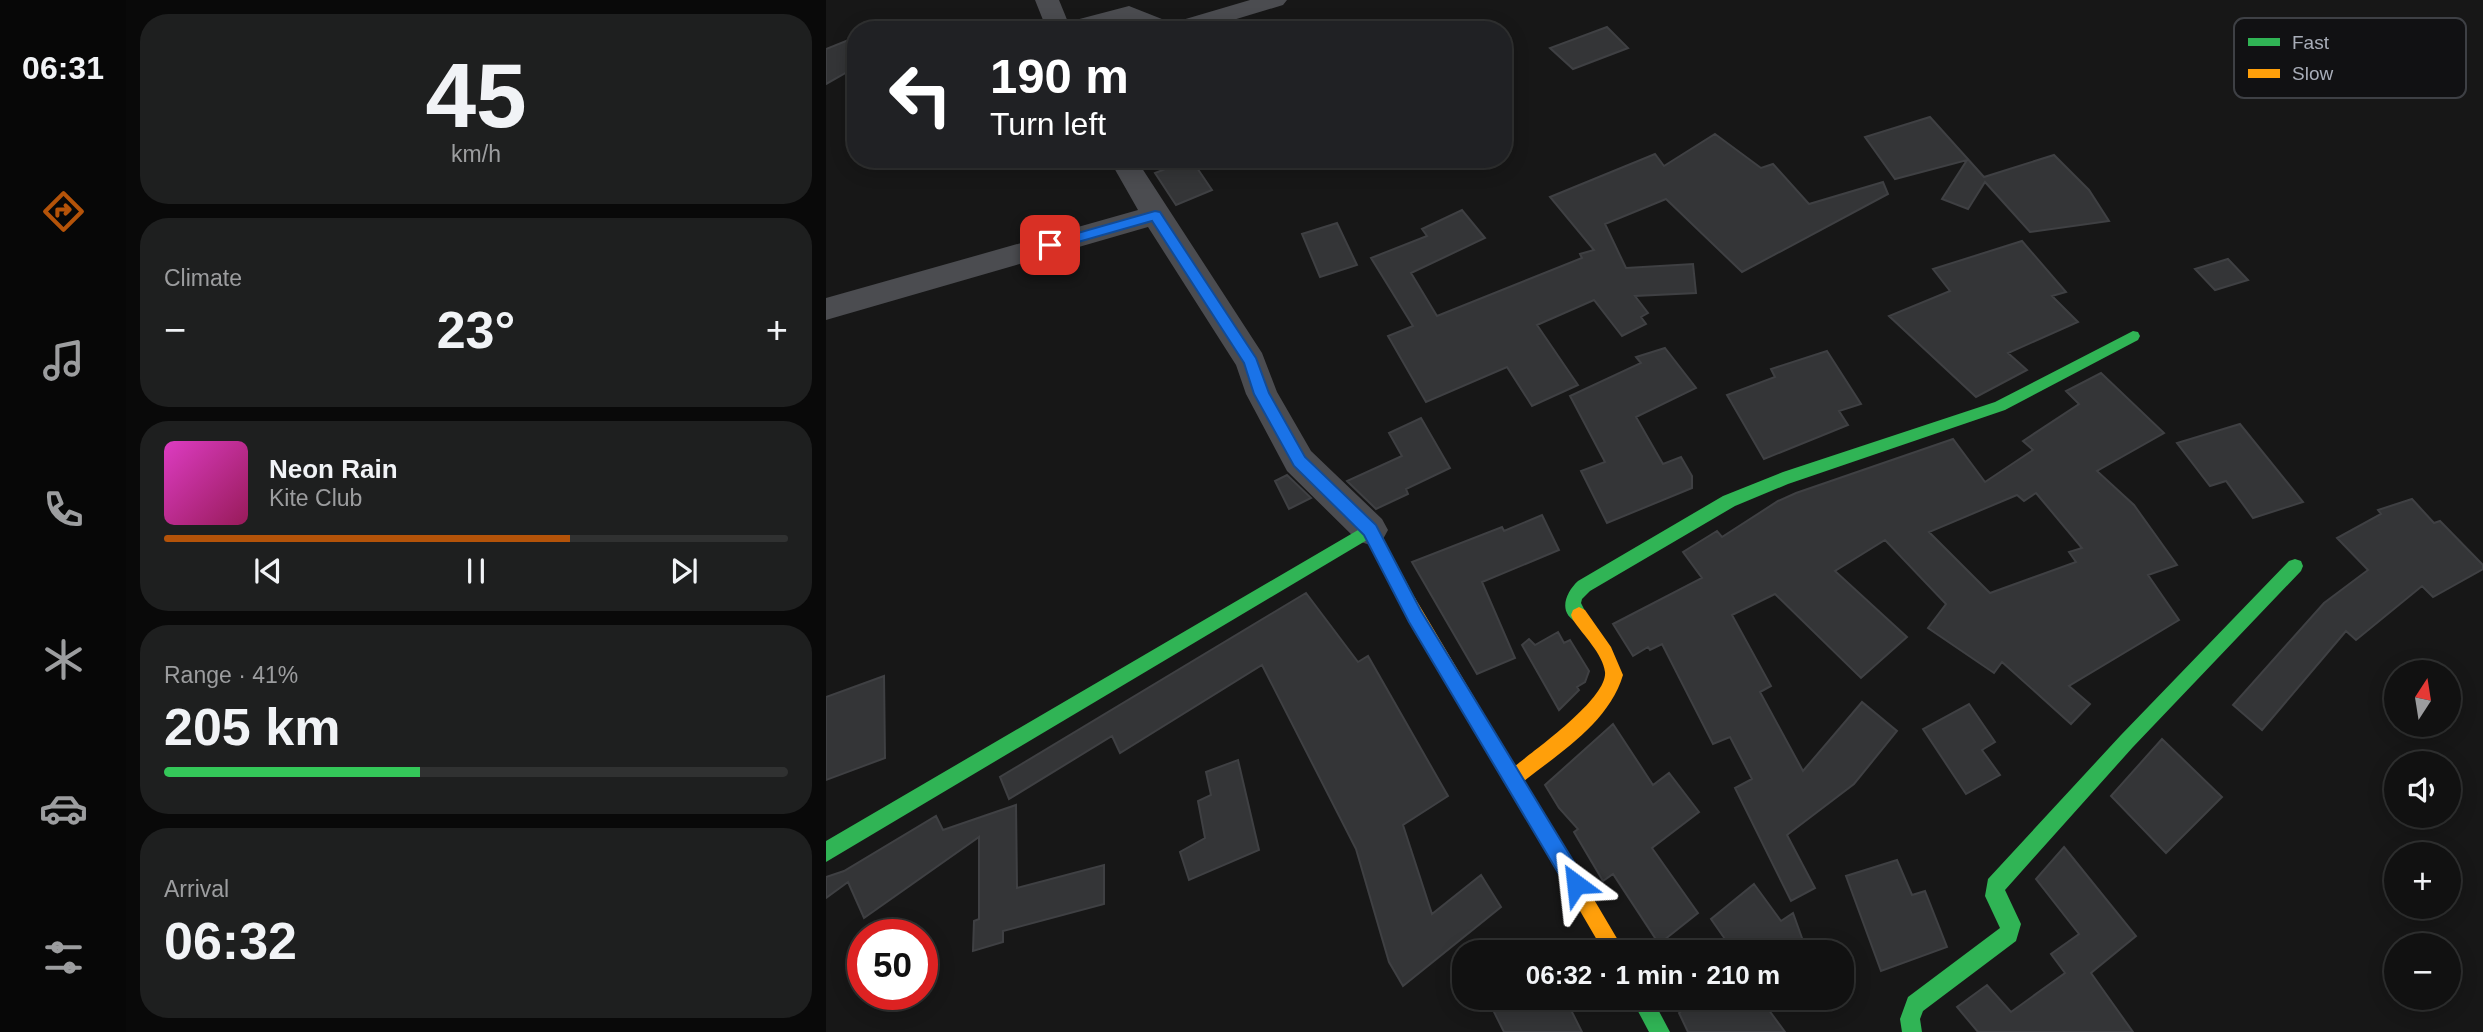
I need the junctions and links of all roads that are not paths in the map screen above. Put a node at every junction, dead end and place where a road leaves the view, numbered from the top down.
1 (1047, 0) edge
2 (1275, 0) edge
3 (1055, 21) edge
4 (1099, 21) edge
5 (1147, 21) edge
6 (1204, 21) edge
7 (1127, 168) edge
8 (1155, 215) junction
9 (826, 309) edge
10 (2133, 336) dead end
11 (1370, 530) junction
12 (2295, 566) dead end
13 (1514, 778) junction
14 (826, 852) edge
15 (1608, 940) edge
16 (1648, 1010) edge
17 (1660, 1032) edge
18 (1912, 1032) edge

1 - 3 street
2 - 6 street
4 - 5 street
7 - 8 street
8 - 9 street
8 - 11 street
10 - 13 street
11 - 13 street
11 - 14 street
12 - 18 street
13 - 15 street
16 - 17 street

